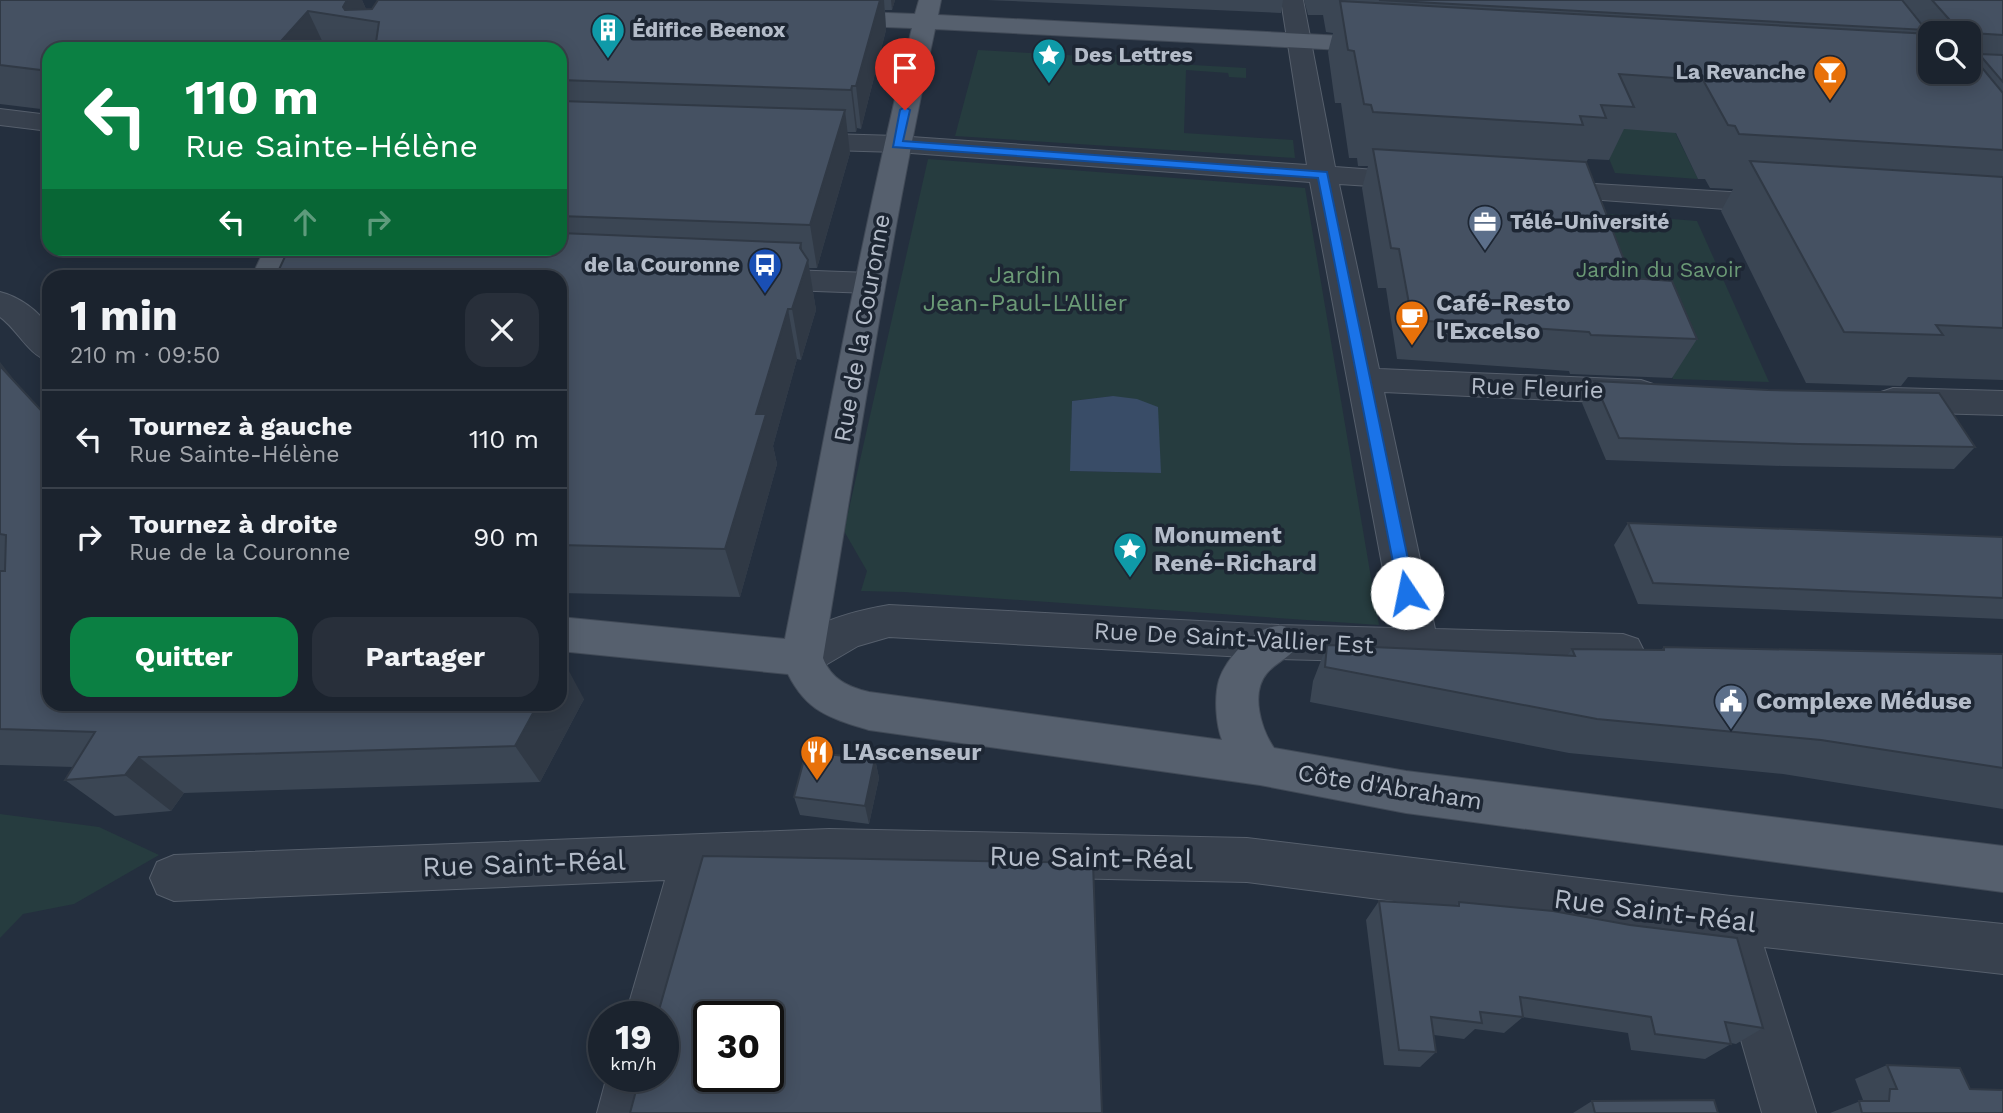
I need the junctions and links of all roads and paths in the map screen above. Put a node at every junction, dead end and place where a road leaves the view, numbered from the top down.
1 (1292, 0) edge
2 (928, 11) edge
3 (818, 17) edge
4 (1298, 40) junction
5 (1407, 47) edge
6 (0, 117) edge
7 (42, 122) edge
8 (777, 140) edge
9 (897, 144) junction
10 (1323, 175) junction
11 (1446, 183) edge
12 (1514, 187) edge
13 (1813, 206) edge
14 (728, 278) edge
15 (870, 283) junction
16 (0, 302) edge
17 (42, 341) edge
18 (1365, 380) junction
19 (1666, 393) edge
20 (1869, 400) edge
21 (2003, 403) edge
22 (567, 635) edge
23 (1279, 642) junction
24 (1418, 646) junction
25 (1655, 652) edge
26 (802, 658) junction
27 (1260, 765) junction
28 (695, 856) junction
29 (2003, 869) edge
30 (174, 878) dead end
31 (1731, 920) junction
32 (2003, 949) edge
33 (654, 1001) edge
34 (630, 1092) edge
35 (624, 1113) edge
36 (1790, 1113) edge

1 - 4 street
2 - 3 main road
2 - 4 main road
2 - 9 main road, Rue de la Couronne
4 - 5 main road
4 - 10 street
6 - 7 street
8 - 9 street
9 - 10 street
9 - 15 main road, Rue de la Couronne
10 - 11 street
10 - 18 street
12 - 13 street
14 - 15 street
15 - 26 main road, Rue de la Couronne
16 - 17 street
18 - 19 street, Rue Fleurie
18 - 24 street
20 - 21 street
22 - 26 main road
23 - 24 street, Rue De Saint-Vallier Est
23 - 26 street, Rue De Saint-Vallier Est
23 - 27 main road
24 - 25 street, Rue De Saint-Vallier Est
26 - 27 main road, Côte d'Abraham
27 - 29 main road, Côte d'Abraham
28 - 30 street, Rue Saint-Réal
28 - 31 street, Rue Saint-Réal
28 - 33 street
31 - 32 street, Rue Saint-Réal
31 - 36 street
34 - 35 street

